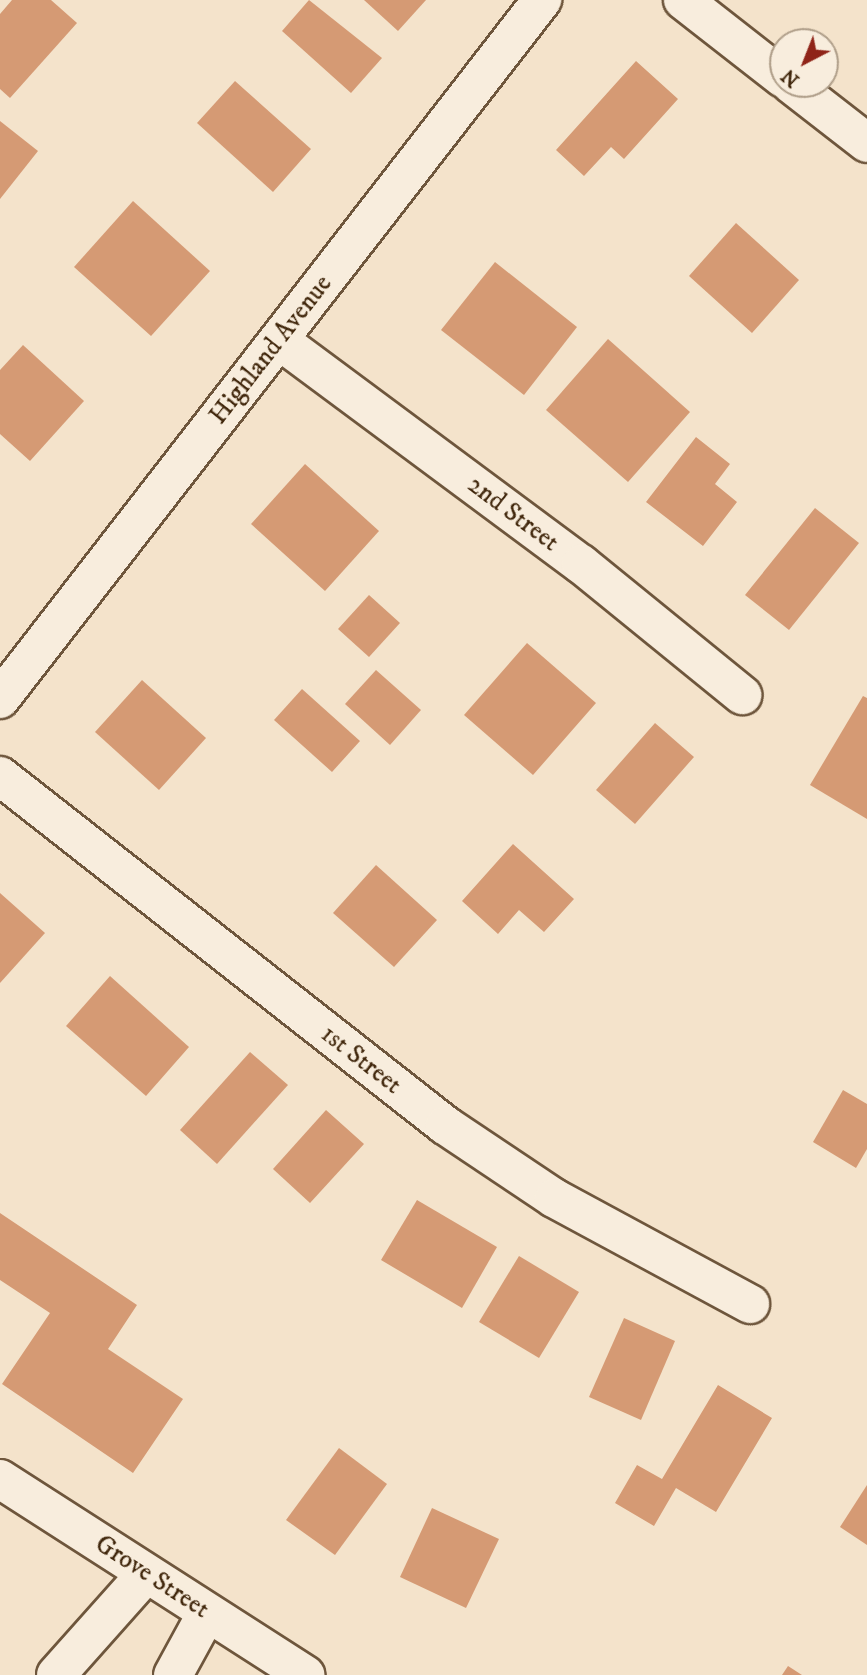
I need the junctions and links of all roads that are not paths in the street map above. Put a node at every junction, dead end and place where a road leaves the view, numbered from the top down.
1 (542, 0) edge
2 (683, 0) edge
3 (769, 67) edge
4 (809, 98) edge
5 (867, 143) edge
6 (279, 340) junction
7 (742, 695) dead end
8 (0, 699) edge
9 (0, 776) edge
10 (750, 1304) dead end
11 (0, 1479) edge
12 (146, 1574) junction
13 (207, 1613) junction
14 (56, 1675) edge
15 (173, 1675) edge
16 (305, 1675) edge

1 - 6 street, Highland Avenue
2 - 3 street
4 - 5 street
6 - 7 street, 2nd Street
6 - 8 street, Highland Avenue
9 - 10 street, 1st Street
11 - 12 street, Grove Street
12 - 13 street, Grove Street
12 - 14 street
13 - 15 street
13 - 16 street, Grove Street

